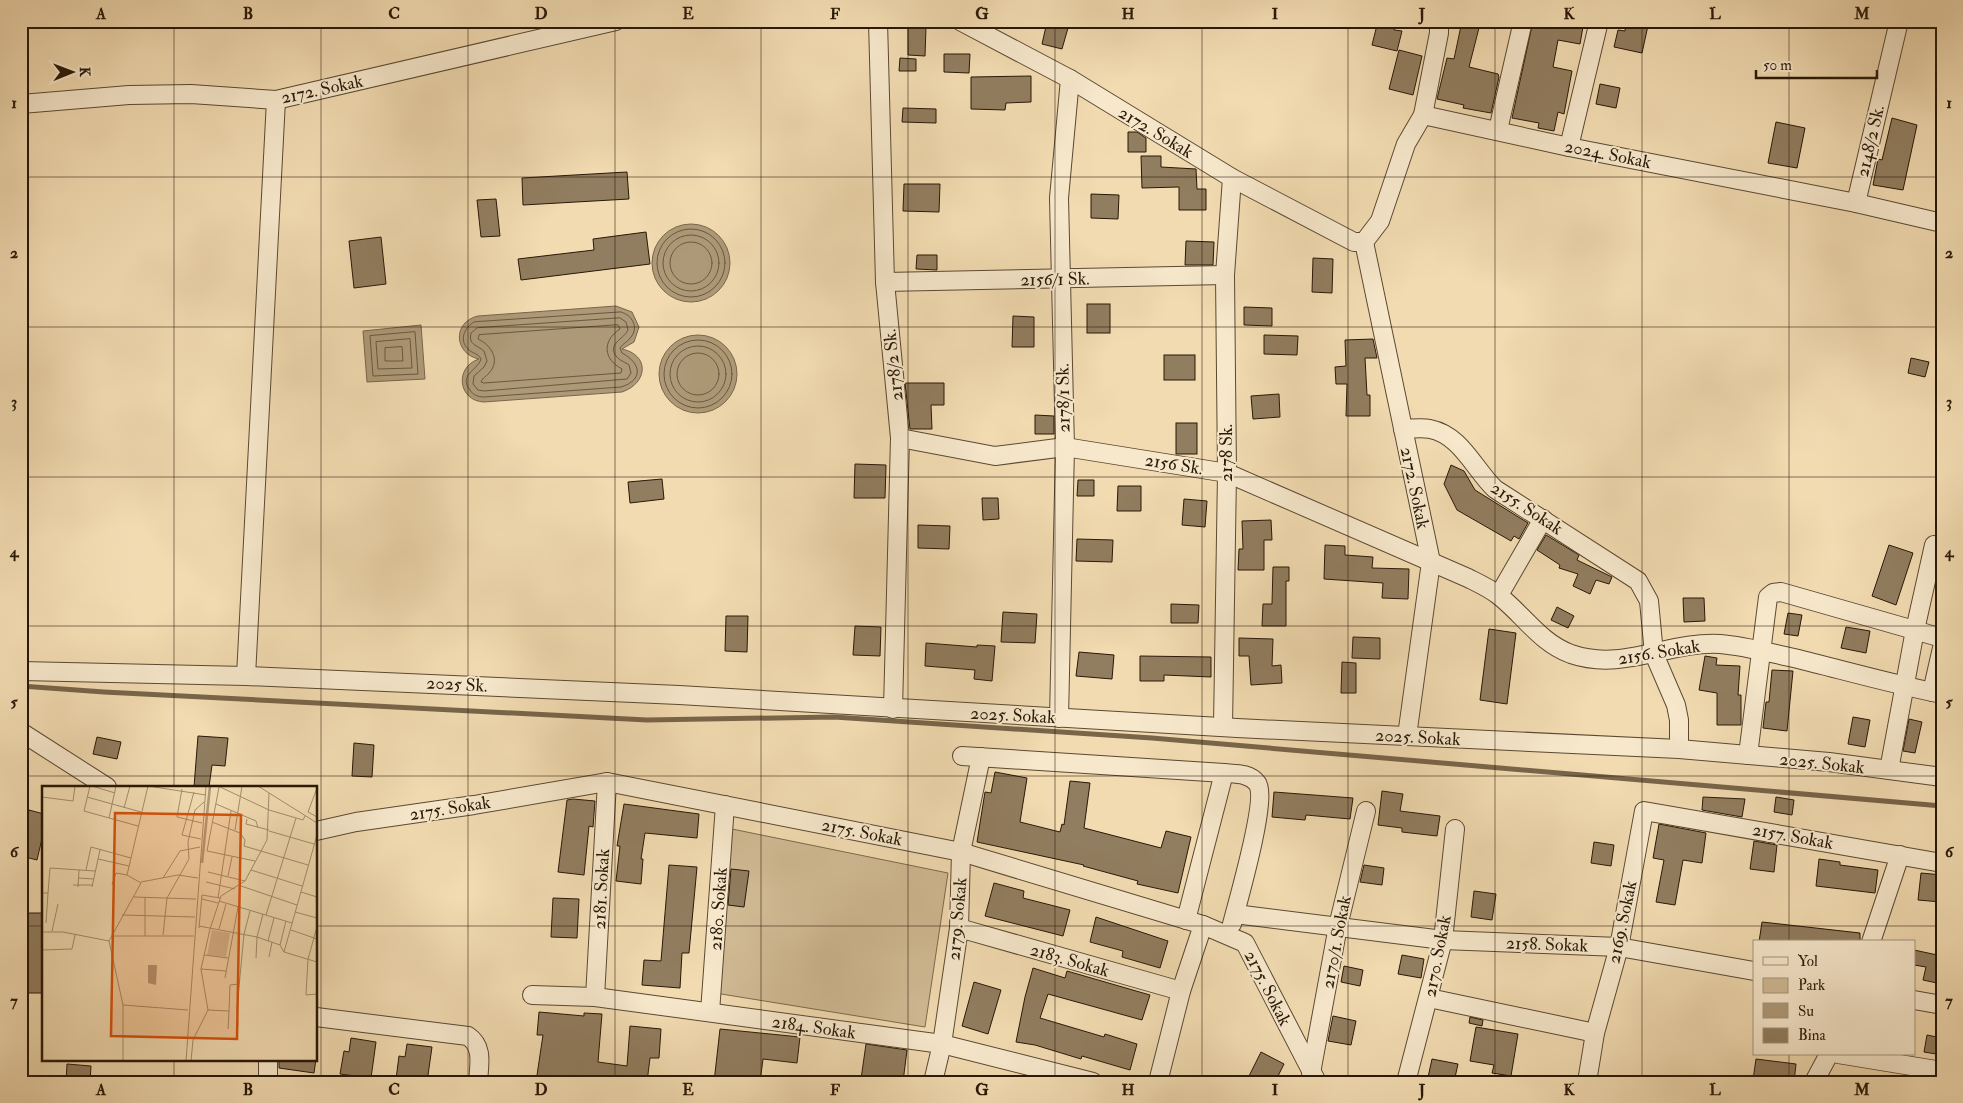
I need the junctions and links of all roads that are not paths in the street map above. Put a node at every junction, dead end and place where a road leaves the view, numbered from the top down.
1 (616, 21) edge
2 (878, 21) edge
3 (960, 21) edge
4 (1439, 21) edge
5 (1523, 21) edge
6 (1599, 21) edge
7 (1898, 21) edge
8 (1070, 79) junction
9 (276, 100) junction
10 (21, 104) edge
11 (1423, 115) junction
12 (1498, 130) junction
13 (1570, 147) junction
14 (1232, 178) junction
15 (1856, 203) junction
16 (1942, 223) edge
17 (1359, 242) junction
18 (1225, 275) junction
19 (1060, 279) junction
20 (885, 282) junction
21 (1402, 429) junction
22 (900, 438) junction
23 (1064, 447) junction
24 (1227, 473) junction
25 (1543, 519) junction
26 (1942, 546) edge
27 (1431, 562) junction
28 (1499, 595) junction
29 (1915, 630) junction
30 (1942, 638) edge
31 (1942, 648) edge
32 (1760, 650) junction
33 (1654, 654) junction
34 (21, 671) edge
35 (246, 676) junction
36 (1905, 684) junction
37 (1937, 693) edge
38 (893, 709) junction
39 (1059, 718) junction
40 (1223, 727) junction
41 (21, 732) edge
42 (1407, 736) junction
43 (1679, 749) junction
44 (1748, 755) junction
45 (962, 756) dead end
46 (981, 757) junction
47 (1889, 770) junction
48 (1224, 773) junction
49 (1942, 778) edge
50 (607, 782) junction
51 (106, 786) edge
52 (725, 805) junction
53 (1366, 811) dead end
54 (1644, 811) joint
55 (1455, 829) dead end
56 (318, 831) edge
57 (962, 852) junction
58 (1900, 855) junction
59 (1942, 863) edge
60 (1235, 914) junction
61 (1186, 920) junction
62 (1203, 925) junction
63 (1338, 926) junction
64 (959, 928) junction
65 (1229, 936) junction
66 (1443, 940) junction
67 (1872, 940) edge
68 (1619, 947) junction
69 (1753, 971) edge
70 (1181, 991) junction
71 (532, 995) dead end
72 (595, 997) junction
73 (1429, 998) junction
74 (1916, 1000) edge
75 (1942, 1005) edge
76 (710, 1012) junction
77 (318, 1017) edge
78 (1595, 1033) junction
79 (942, 1044) junction
80 (1828, 1056) edge
81 (1850, 1056) edge
82 (268, 1060) edge
83 (1942, 1071) edge
84 (1314, 1078) edge
85 (268, 1082) edge
86 (478, 1082) edge
87 (933, 1082) edge
88 (1093, 1082) edge
89 (1158, 1082) edge
90 (1406, 1082) edge
91 (1587, 1082) edge
92 (1814, 1082) edge

1 - 9 street, 2172. Sokak
2 - 20 street, 2178/2 Sk.
3 - 8 street, 2172. Sokak
4 - 11 street
5 - 12 street
6 - 13 street
7 - 15 street, 2148/2 Sk.
8 - 14 street, 2172. Sokak
8 - 19 street, 2178/1 Sk.
9 - 10 street, 2172. Sokak
9 - 35 street
11 - 12 street, 2024. Sokak
11 - 17 street
12 - 13 street, 2024. Sokak
13 - 15 street, 2024. Sokak
14 - 17 street, 2172. Sokak
14 - 18 street, 2178 Sk.
15 - 16 street, 2024. Sokak
17 - 21 street, 2172. Sokak
18 - 19 street, 2156/1 Sk.
18 - 24 street, 2178 Sk.
19 - 20 street, 2156/1 Sk.
19 - 23 street, 2178/1 Sk.
20 - 22 street, 2178/2 Sk.
21 - 25 street, 2155. Sokak
21 - 27 street, 2172. Sokak
22 - 23 street, 2156 Sk.
22 - 38 street, 2178/2 Sk.
23 - 24 street, 2156 Sk.
23 - 39 street, 2178/1 Sk.
24 - 27 street, 2156 Sk.
24 - 40 street, 2178 Sk.
25 - 28 street
25 - 33 street, 2155. Sokak
26 - 29 street
27 - 28 street, 2156. Sokak
27 - 42 street, 2172. Sokak
28 - 33 street, 2156. Sokak
29 - 30 street
29 - 32 street
29 - 36 street
31 - 37 street
32 - 33 street, 2156. Sokak
32 - 36 street, 2156. Sokak
32 - 44 street
33 - 43 street
34 - 35 street, 2025 Sk.
35 - 38 street, 2025 Sk.
36 - 37 street, 2156. Sokak
36 - 47 street
38 - 39 street, 2025. Sokak
39 - 40 street, 2025. Sokak
40 - 42 street, 2025. Sokak
41 - 51 street
42 - 43 street, 2025. Sokak
43 - 44 street, 2025. Sokak
44 - 47 street, 2025. Sokak
45 - 46 street
46 - 48 street
46 - 57 street, 2179. Sokak
47 - 49 street, 2025. Sokak
48 - 60 street
48 - 61 street
50 - 52 street, 2175. Sokak
50 - 56 street, 2175. Sokak
50 - 72 street, 2181. Sokak
52 - 57 street, 2175. Sokak
52 - 76 street, 2180. Sokak
53 - 63 street, 2170/1. Sokak
54 - 58 street, 2157. Sokak
54 - 68 street, 2169. Sokak
55 - 66 street, 2170. Sokak
57 - 61 street, 2175. Sokak
57 - 64 street, 2179. Sokak
58 - 59 street, 2157. Sokak
58 - 67 street
60 - 63 street, 2158. Sokak
60 - 65 street
61 - 62 street, 2175. Sokak
62 - 65 street, 2175. Sokak
62 - 70 street
63 - 66 street, 2158. Sokak
63 - 84 street, 2170/1. Sokak
64 - 70 street, 2183. Sokak
64 - 79 street, 2179. Sokak
65 - 84 street, 2175. Sokak
66 - 68 street, 2158. Sokak
66 - 73 street, 2170. Sokak
68 - 69 street, 2158. Sokak
68 - 78 street, 2169. Sokak
70 - 89 street
71 - 72 street, 2184. Sokak
72 - 76 street, 2184. Sokak
73 - 78 street
73 - 90 street, 2170. Sokak
74 - 75 street
76 - 79 street, 2184. Sokak
77 - 86 street
78 - 91 street, 2169. Sokak
79 - 87 street, 2179. Sokak
79 - 88 street, 2184. Sokak
80 - 92 street
81 - 83 street
82 - 85 street

